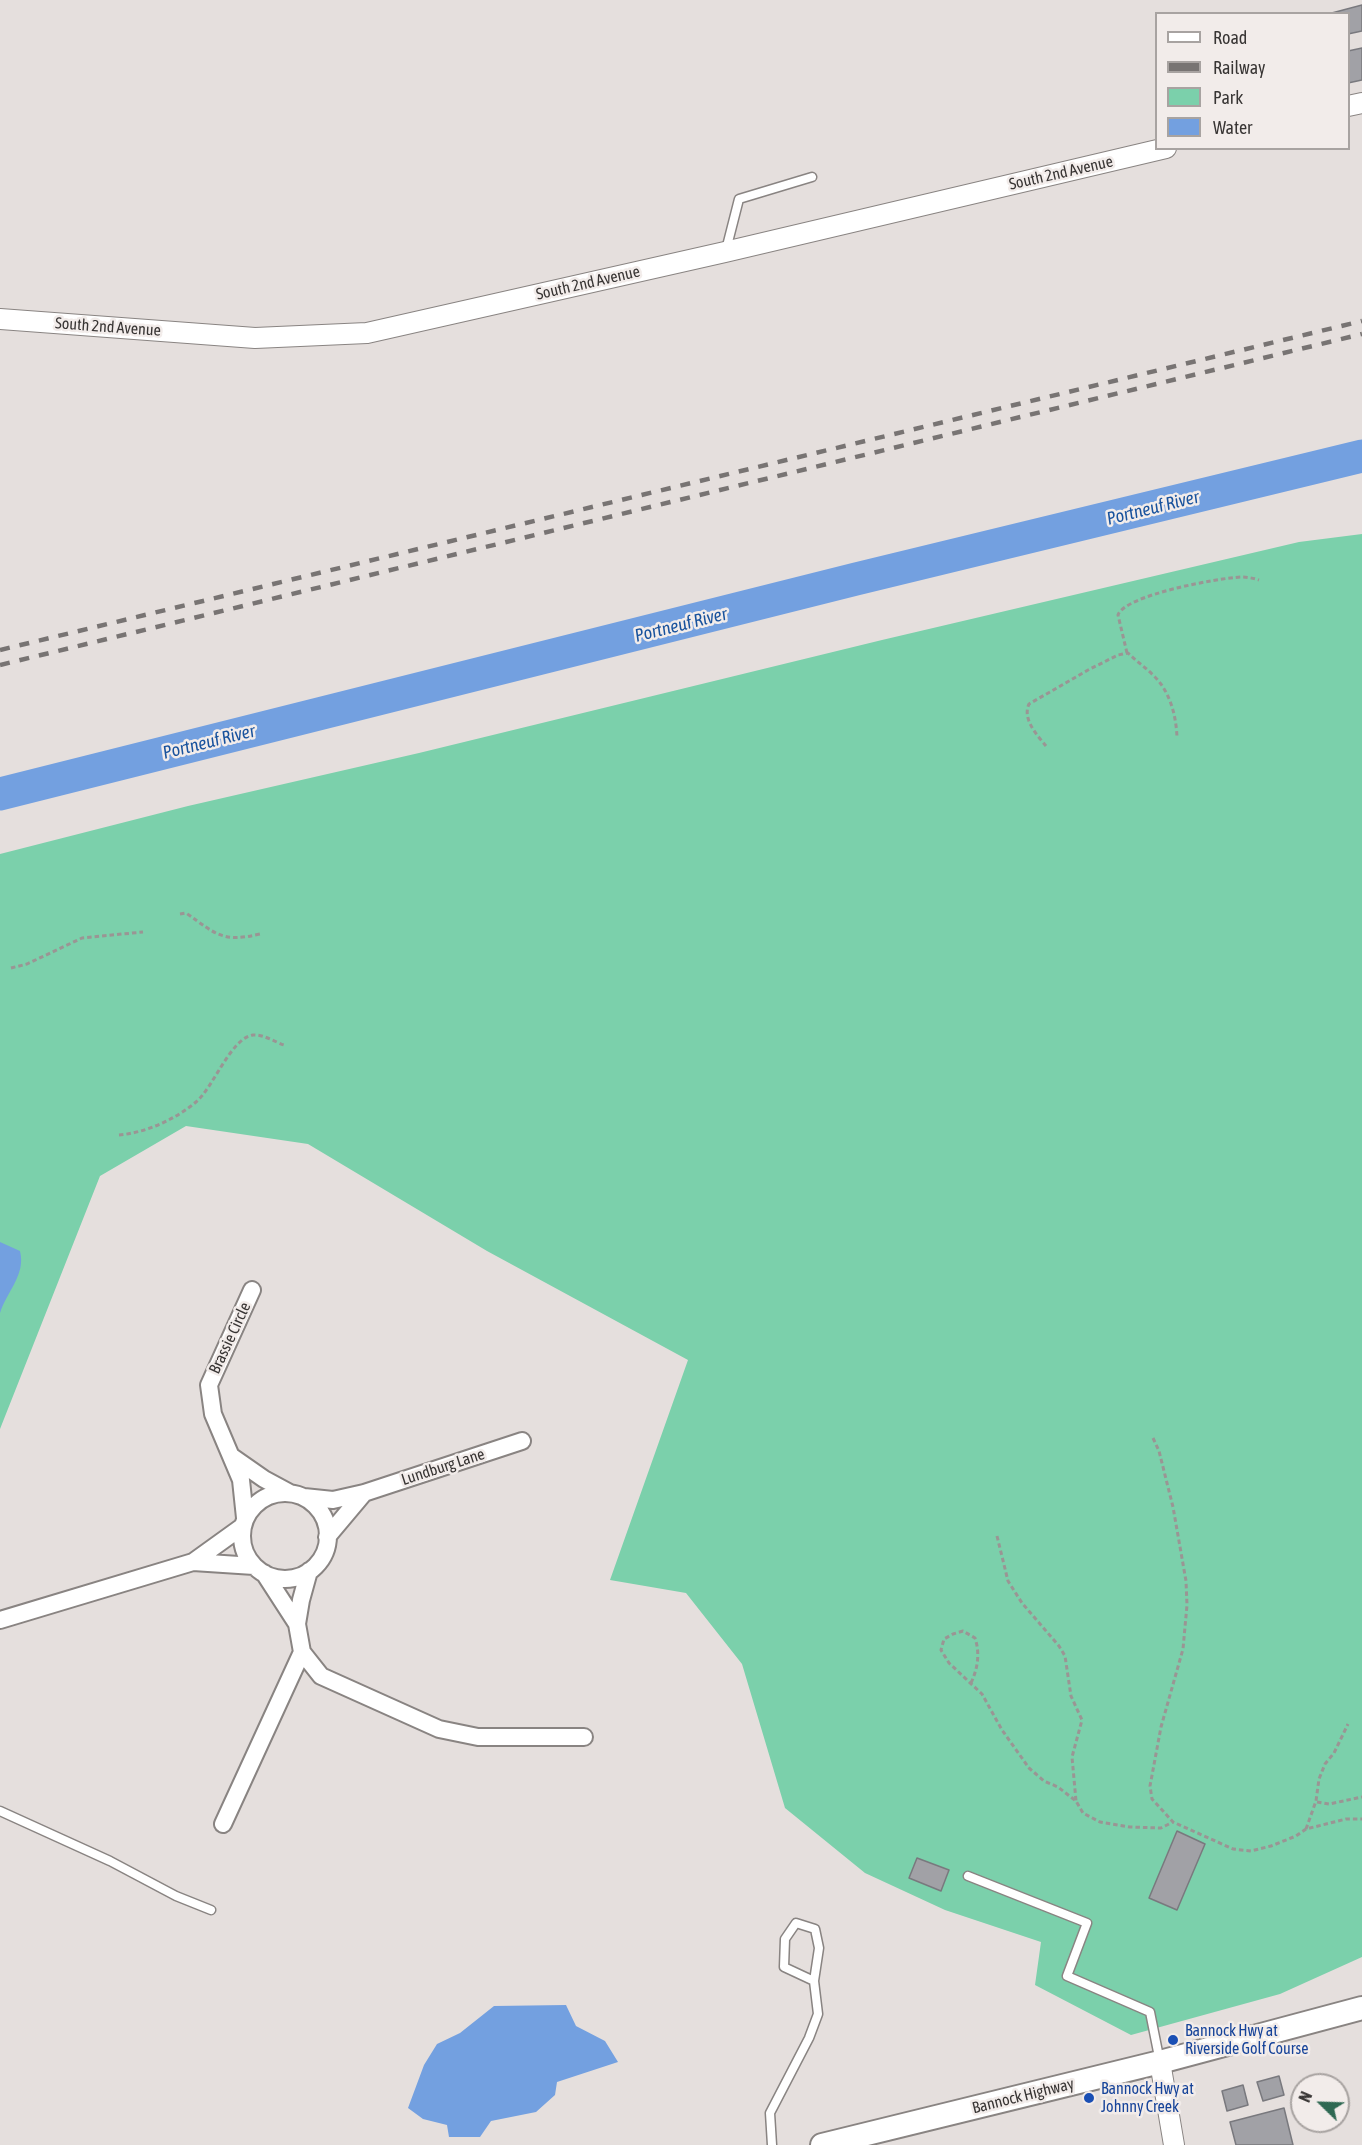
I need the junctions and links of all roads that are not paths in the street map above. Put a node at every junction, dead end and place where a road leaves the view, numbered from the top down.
1 (1158, 150) edge
2 (812, 177) dead end
3 (725, 252) junction
4 (0, 319) edge
5 (252, 1290) dead end
6 (522, 1441) dead end
7 (230, 1455) junction
8 (364, 1493) junction
9 (297, 1495) junction
10 (244, 1522) junction
11 (327, 1537) junction
12 (193, 1562) junction
13 (259, 1570) junction
14 (309, 1571) junction
15 (0, 1620) edge
16 (297, 1624) junction
17 (302, 1653) junction
18 (584, 1737) dead end
19 (0, 1810) edge
20 (223, 1824) dead end
21 (968, 1875) dead end
22 (211, 1910) dead end
23 (814, 1981) junction
24 (1362, 2008) edge
25 (1160, 2062) junction
26 (772, 2145) edge
27 (822, 2145) edge
28 (1174, 2145) edge

1 - 3 street, South 2nd Avenue
2 - 3 lane
3 - 4 street, South 2nd Avenue
5 - 7 street, Brassie Circle
6 - 8 street, Lundburg Lane
7 - 9 street
7 - 10 street, Brassie Circle
8 - 9 street, Lundburg Lane
8 - 11 street
9 - 10 street
9 - 11 street
10 - 12 street
10 - 13 street
11 - 14 street
12 - 13 street
12 - 15 street
13 - 14 street
13 - 16 street
14 - 16 street
16 - 17 street
17 - 18 street
17 - 20 street
19 - 22 lane
21 - 25 lane
23 - 23 lane
23 - 26 lane
24 - 25 main road, Bannock Highway
25 - 27 main road, Bannock Highway
25 - 28 street

